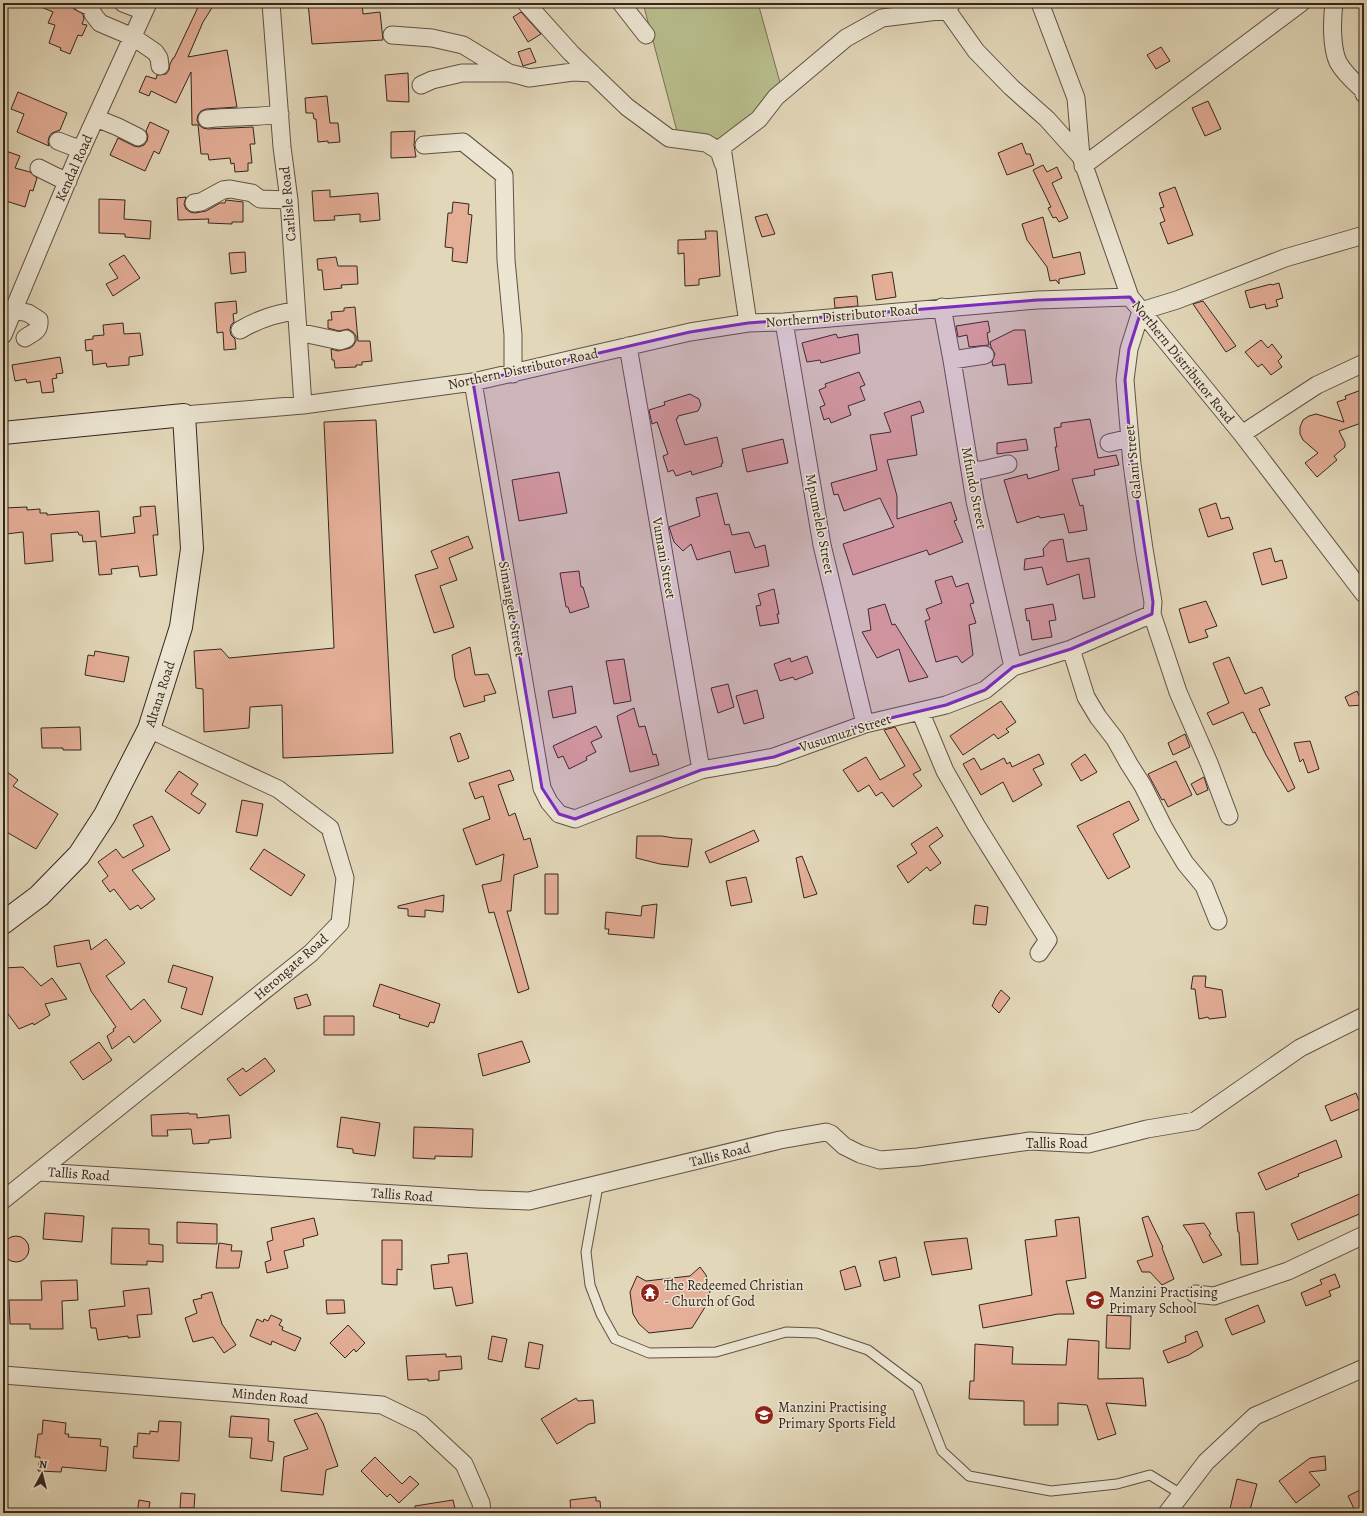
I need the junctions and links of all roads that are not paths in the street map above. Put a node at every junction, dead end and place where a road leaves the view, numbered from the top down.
1 (82, 3) edge
2 (123, 3) edge
3 (271, 3) edge
4 (526, 3) edge
5 (621, 3) edge
6 (1040, 3) edge
7 (1301, 3) edge
8 (1334, 3) edge
9 (947, 5) edge
10 (146, 7) edge
11 (392, 36) dead end
12 (646, 36) dead end
13 (133, 37) junction
14 (160, 66) dead end
15 (509, 73) junction
16 (592, 73) junction
17 (421, 85) dead end
18 (1364, 91) edge
19 (280, 114) junction
20 (96, 118) junction
21 (207, 119) dead end
22 (138, 137) dead end
23 (58, 141) dead end
24 (424, 145) dead end
25 (82, 149) junction
26 (1082, 161) junction
27 (38, 168) dead end
28 (726, 173) junction
29 (68, 181) junction
30 (289, 200) junction
31 (194, 203) dead end
32 (1364, 235) edge
33 (1130, 297) junction
34 (942, 307) junction
35 (13, 310) junction
36 (296, 311) junction
37 (1142, 311) junction
38 (784, 322) junction
39 (748, 323) junction
40 (240, 330) dead end
41 (298, 332) junction
42 (3, 336) edge
43 (25, 338) dead end
44 (346, 339) dead end
45 (628, 346) junction
46 (985, 355) dead end
47 (952, 360) junction
48 (1364, 363) edge
49 (513, 374) junction
50 (473, 382) junction
51 (303, 405) junction
52 (184, 415) junction
53 (3, 433) edge
54 (1242, 434) junction
55 (1130, 438) junction
56 (1109, 443) dead end
57 (1008, 464) dead end
58 (970, 470) junction
59 (1364, 594) edge
60 (1152, 614) junction
61 (1071, 649) junction
62 (1014, 667) junction
63 (920, 711) junction
64 (865, 724) junction
65 (149, 730) junction
66 (701, 770) junction
67 (1229, 816) dead end
68 (575, 819) joint
69 (1218, 921) dead end
70 (3, 923) edge
71 (1039, 953) dead end
72 (1364, 1016) edge
73 (39, 1172) junction
74 (598, 1186) junction
75 (3, 1200) edge
76 (1364, 1235) edge
77 (1195, 1294) dead end
78 (1364, 1368) edge
79 (3, 1375) edge
80 (1182, 1494) junction
81 (482, 1513) edge
82 (1167, 1513) edge

1 - 13 street
2 - 10 street
3 - 19 street, Carlisle Road
4 - 16 street
5 - 12 street
6 - 26 street
7 - 26 street
8 - 18 street
9 - 26 street
9 - 28 street
10 - 13 street, Kendal Road
11 - 15 street
13 - 14 street
13 - 20 street, Kendal Road
15 - 16 street
15 - 17 street
16 - 28 street
19 - 21 street
19 - 30 street, Carlisle Road
20 - 22 street
20 - 25 street, Kendal Road
23 - 25 street
24 - 49 street
25 - 29 street, Kendal Road
26 - 33 street
27 - 29 street
28 - 39 street
29 - 35 street, Kendal Road
30 - 31 street
30 - 36 street, Carlisle Road
32 - 37 street
33 - 34 street, Northern Distributor Road
33 - 37 street, Northern Distributor Road
34 - 38 street, Northern Distributor Road
34 - 47 street, Mfundo Street
35 - 42 street, Kendal Road
35 - 43 street
36 - 40 street
36 - 41 street, Carlisle Road
37 - 54 street, Northern Distributor Road
37 - 55 street, Galani Street
38 - 39 street, Northern Distributor Road
38 - 64 street, Mpumelelo Street
39 - 45 street, Northern Distributor Road
41 - 44 street
41 - 51 street, Carlisle Road
45 - 49 street, Northern Distributor Road
45 - 66 street, Vumani Street
46 - 47 street
47 - 58 street, Mfundo Street
48 - 54 street
49 - 50 street, Northern Distributor Road
50 - 51 street, Northern Distributor Road
50 - 68 street, Simangele Street
51 - 52 street, Northern Distributor Road
52 - 53 main road
52 - 65 main road, Altana Road
54 - 59 street, Northern Distributor Road
55 - 56 street
55 - 60 street, Galani Street
57 - 58 street
58 - 62 street, Mfundo Street
60 - 61 street, Vusumuzi Street
60 - 67 street, Galani Street
61 - 62 street, Vusumuzi Street
61 - 69 street
62 - 63 street, Vusumuzi Street
63 - 64 street, Vusumuzi Street
63 - 71 street
64 - 66 street, Vusumuzi Street
65 - 70 main road, Altana Road
65 - 73 street, Herongate Road
66 - 68 street, Vusumuzi Street
72 - 74 street, Tallis Road
73 - 74 street, Tallis Road
73 - 75 street, Herongate Road
74 - 80 lane
76 - 77 street
78 - 80 street
79 - 81 street, Minden Road
80 - 82 street

